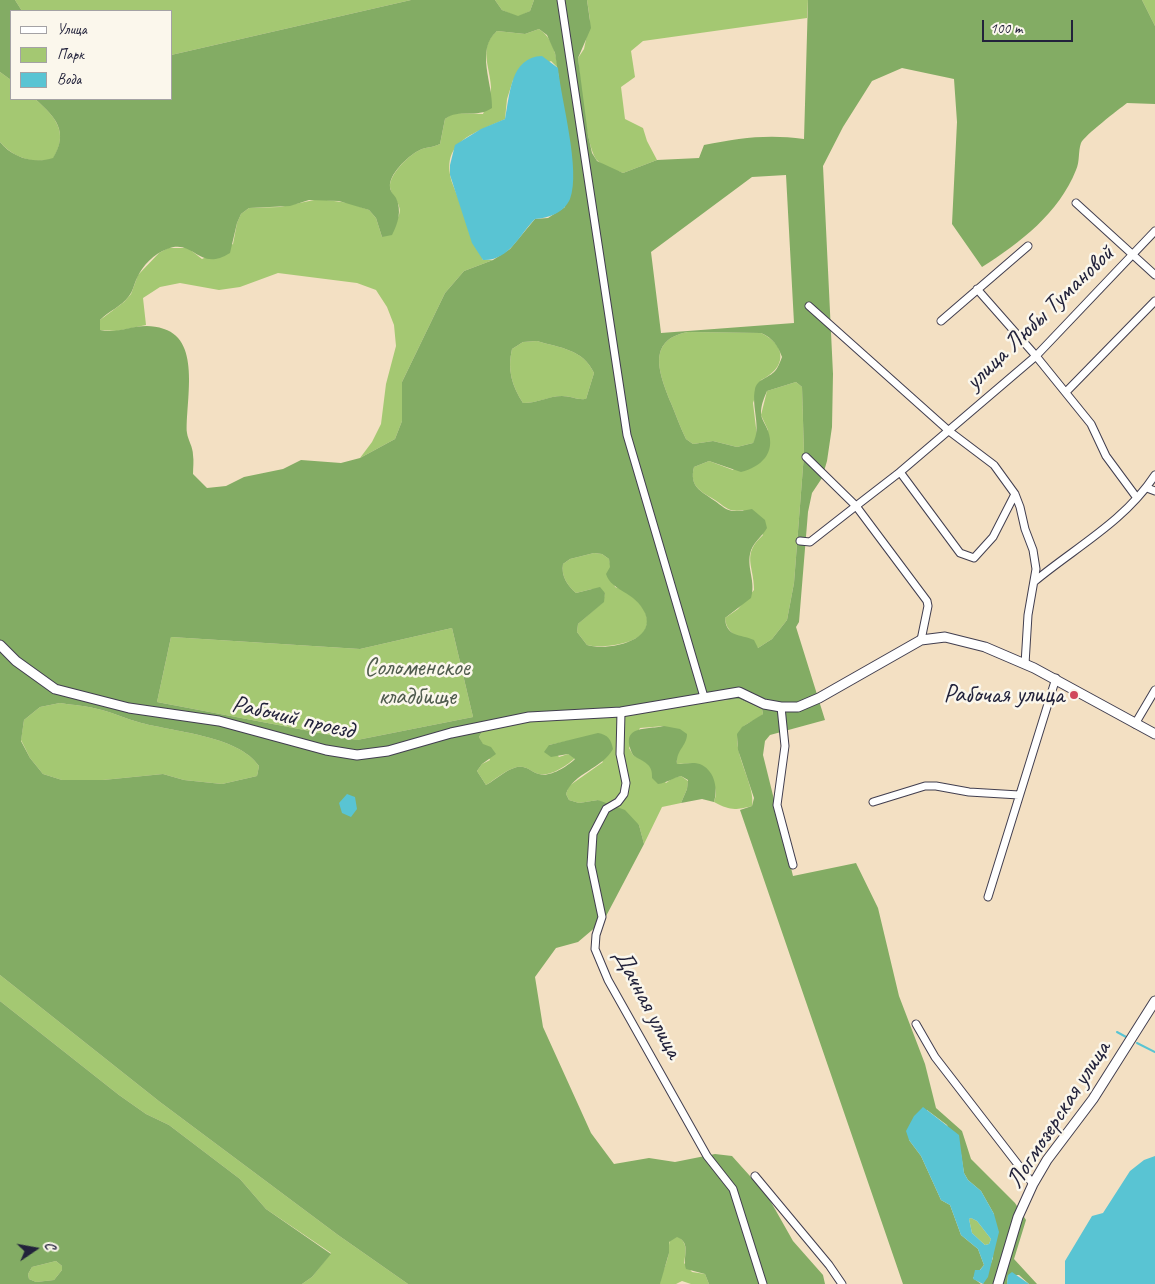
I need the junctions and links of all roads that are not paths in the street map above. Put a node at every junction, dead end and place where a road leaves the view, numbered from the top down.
1 (560, 0) edge
2 (1076, 203) dead end
3 (1155, 231) edge
4 (1028, 246) dead end
5 (1134, 255) junction
6 (1155, 275) edge
7 (977, 289) junction
8 (1155, 301) edge
9 (809, 306) dead end
10 (941, 321) dead end
11 (1036, 356) junction
12 (1066, 392) junction
13 (949, 431) junction
14 (806, 457) dead end
15 (900, 472) junction
16 (1155, 475) edge
17 (1147, 488) junction
18 (1155, 491) edge
19 (1015, 494) junction
20 (1138, 498) junction
21 (856, 506) junction
22 (800, 541) dead end
23 (1035, 581) junction
24 (920, 640) junction
25 (0, 645) edge
26 (1025, 664) junction
27 (1056, 678) junction
28 (1155, 690) edge
29 (704, 697) junction
30 (781, 707) junction
31 (621, 712) junction
32 (1135, 724) junction
33 (1155, 734) edge
34 (1019, 795) junction
35 (873, 802) dead end
36 (793, 865) dead end
37 (988, 897) dead end
38 (1155, 1001) edge
39 (916, 1024) dead end
40 (755, 1176) dead end
41 (1033, 1184) junction
42 (763, 1284) edge
43 (842, 1284) edge
44 (998, 1284) edge

1 - 29 street
2 - 5 street
3 - 5 street, улица Любы Тумановой
4 - 7 street
5 - 6 street
5 - 11 street, улица Любы Тумановой
7 - 10 street
7 - 11 street
8 - 12 street
9 - 13 street
11 - 12 street
11 - 13 street, улица Любы Тумановой
12 - 20 street
13 - 15 street, улица Любы Тумановой
13 - 19 street
14 - 21 street
15 - 19 street
15 - 21 street, улица Любы Тумановой
16 - 17 street
17 - 18 street
17 - 20 street
19 - 23 street
20 - 23 street
21 - 22 street, улица Любы Тумановой
21 - 24 street
23 - 26 street
24 - 26 street
24 - 30 street
25 - 31 street, Рабочий проезд
26 - 27 street
27 - 32 street
27 - 34 street
28 - 32 street
29 - 30 street, Рабочий проезд
29 - 31 street, Рабочий проезд
30 - 36 street
31 - 42 street, Дачная улица
32 - 33 street
34 - 35 street
34 - 37 street
38 - 41 street, Логмозерская улица
39 - 41 street
40 - 43 street
41 - 44 street, Логмозерская улица

